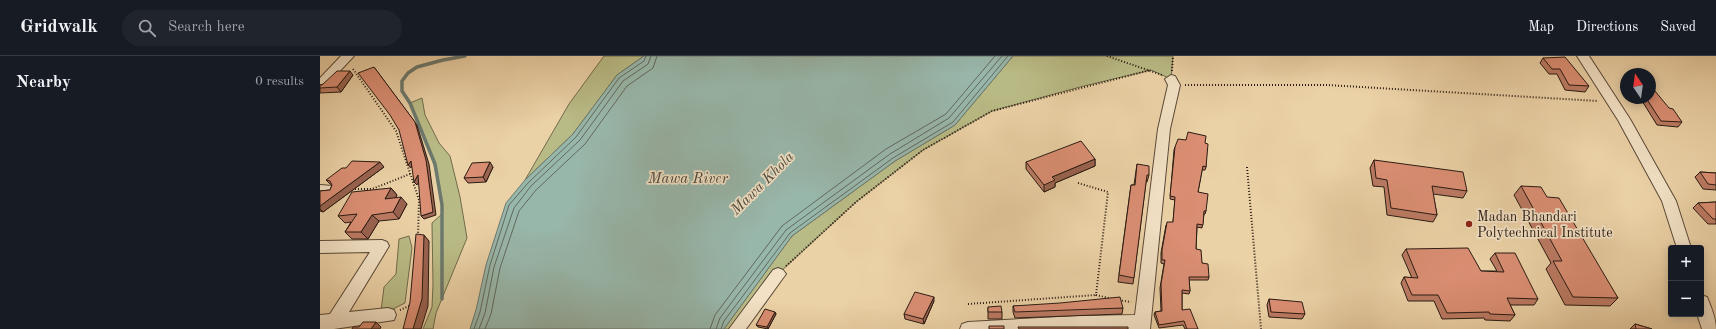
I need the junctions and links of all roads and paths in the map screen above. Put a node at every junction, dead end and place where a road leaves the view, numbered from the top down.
1 (348, 56) edge
2 (1107, 56) edge
3 (1174, 56) edge
4 (1583, 56) edge
5 (352, 69) dead end
6 (1151, 70) junction
7 (1172, 82) junction
8 (320, 85) edge
9 (1612, 102) junction
10 (1247, 167) dead end
11 (410, 174) junction
12 (1078, 183) dead end
13 (350, 189) edge
14 (417, 238) edge
15 (1683, 245) edge
16 (320, 247) edge
17 (778, 274) joint
18 (1096, 295) junction
19 (412, 298) edge
20 (968, 304) dead end
21 (1144, 305) junction
22 (410, 311) edge
23 (1704, 311) edge
24 (388, 315) dead end
25 (327, 322) edge
26 (1143, 325) edge
27 (737, 329) edge
28 (968, 329) edge
29 (1261, 329) edge
30 (1710, 329) edge

1 - 8 street
2 - 6 path
3 - 7 path
4 - 9 street
5 - 11 path
6 - 7 path
6 - 17 path
7 - 9 path
7 - 21 street
9 - 15 street
10 - 29 path
11 - 13 path
11 - 14 path
12 - 18 path
16 - 25 street
17 - 27 street
18 - 20 path
18 - 21 path
19 - 22 path
21 - 26 street
23 - 30 street
24 - 25 street
26 - 28 street

